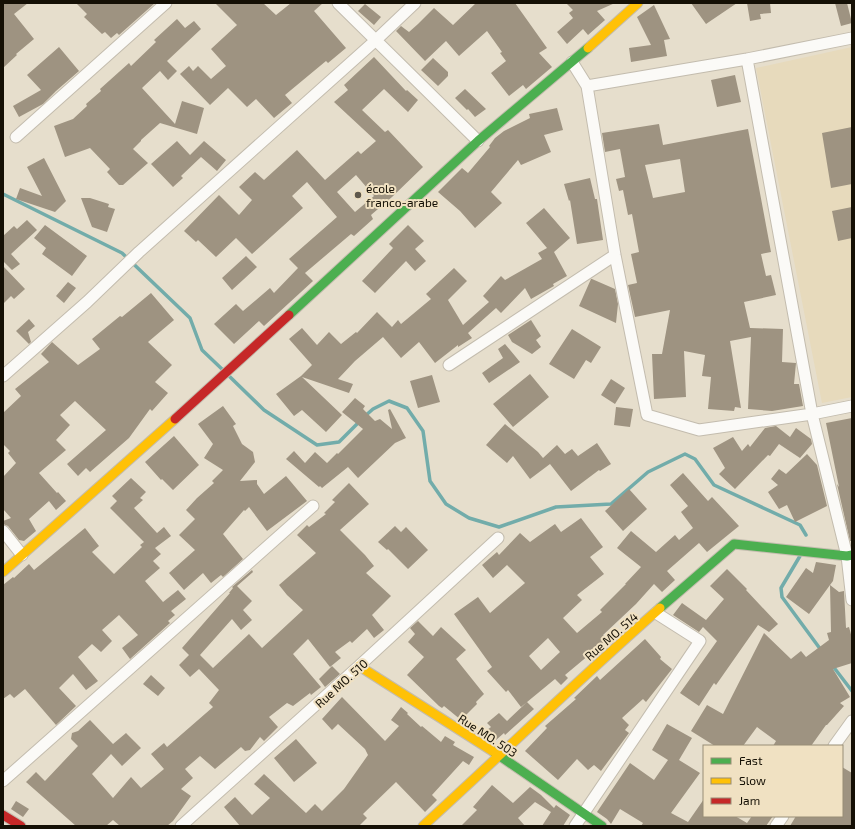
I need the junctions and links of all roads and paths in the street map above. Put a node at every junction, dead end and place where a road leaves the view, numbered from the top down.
1 (166, 3) edge
2 (338, 3) edge
3 (415, 3) edge
4 (638, 3) edge
5 (852, 38) edge
6 (376, 40) junction
7 (747, 59) junction
8 (572, 62) junction
9 (587, 86) junction
10 (16, 137) dead end
11 (478, 141) junction
12 (615, 255) junction
13 (450, 365) dead end
14 (3, 376) edge
15 (852, 406) edge
16 (812, 414) junction
17 (313, 506) dead end
18 (3, 531) edge
19 (498, 538) dead end
20 (22, 555) junction
21 (849, 556) edge
22 (3, 572) edge
23 (852, 600) edge
24 (656, 613) junction
25 (359, 666) junction
26 (852, 721) edge
27 (835, 745) edge
28 (500, 756) junction
29 (3, 781) edge
30 (584, 813) junction
31 (3, 815) edge
32 (782, 817) edge
33 (21, 826) edge
34 (181, 826) edge
35 (423, 826) edge
36 (575, 826) edge
37 (602, 826) edge
38 (776, 826) edge

1 - 10 street
2 - 6 street
3 - 6 street
4 - 8 street
5 - 7 street
6 - 11 street
6 - 14 street
7 - 9 street
7 - 16 street
8 - 9 street
8 - 11 street
9 - 12 street
11 - 20 street
12 - 13 street
12 - 16 street
15 - 16 street
16 - 21 street
17 - 29 street
18 - 20 street
19 - 25 street, Rue MO. 510
20 - 22 street
21 - 23 street
21 - 24 street, Rue MO. 514
24 - 28 street, Rue MO. 514
24 - 30 street
25 - 28 street, Rue MO. 503
25 - 34 street, Rue MO. 510
26 - 27 street
28 - 30 street, Rue MO. 503
28 - 35 street, Rue MO. 514
30 - 36 street
30 - 37 street, Rue MO. 503
31 - 33 street
32 - 38 street

